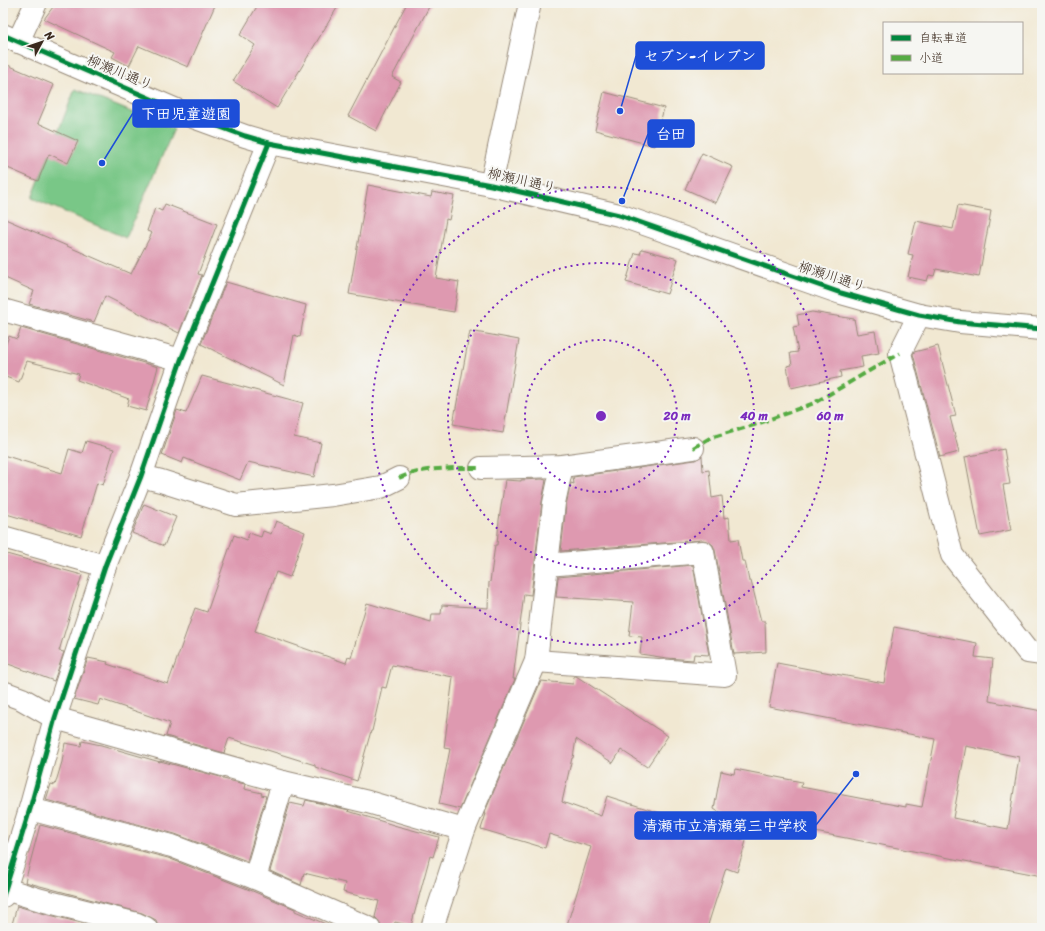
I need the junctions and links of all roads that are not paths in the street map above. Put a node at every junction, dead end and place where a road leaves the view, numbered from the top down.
1 (36, 3) edge
2 (530, 3) edge
3 (11, 38) edge
4 (269, 143) junction
5 (492, 185) junction
6 (3, 310) edge
7 (920, 315) junction
8 (1042, 329) edge
9 (181, 360) junction
10 (693, 448) dead end
11 (562, 466) junction
12 (481, 468) dead end
13 (141, 476) junction
14 (399, 478) dead end
15 (3, 537) edge
16 (547, 564) junction
17 (105, 566) junction
18 (1042, 654) edge
19 (536, 661) junction
20 (3, 692) edge
21 (55, 718) junction
22 (283, 782) junction
23 (30, 809) junction
24 (464, 830) junction
25 (9, 858) edge
26 (255, 878) junction
27 (4, 892) edge
28 (345, 923) edge
29 (146, 928) edge
30 (369, 928) edge
31 (432, 928) edge

1 - 3 street
2 - 5 street
3 - 4 street, 柳瀬川通り
4 - 5 street, 柳瀬川通り
4 - 9 street
5 - 7 street, 柳瀬川通り
6 - 9 street
7 - 8 street, 柳瀬川通り
7 - 18 street
9 - 13 street
10 - 11 street
11 - 12 street
11 - 16 street
13 - 14 street
13 - 17 street
15 - 17 street
16 - 19 street
16 - 19 street
17 - 21 street
19 - 24 street
20 - 21 street
21 - 22 street
21 - 23 street
22 - 24 street
22 - 26 street
23 - 25 street
23 - 26 street
24 - 31 street
25 - 27 street
26 - 28 street
27 - 29 street
28 - 30 street

